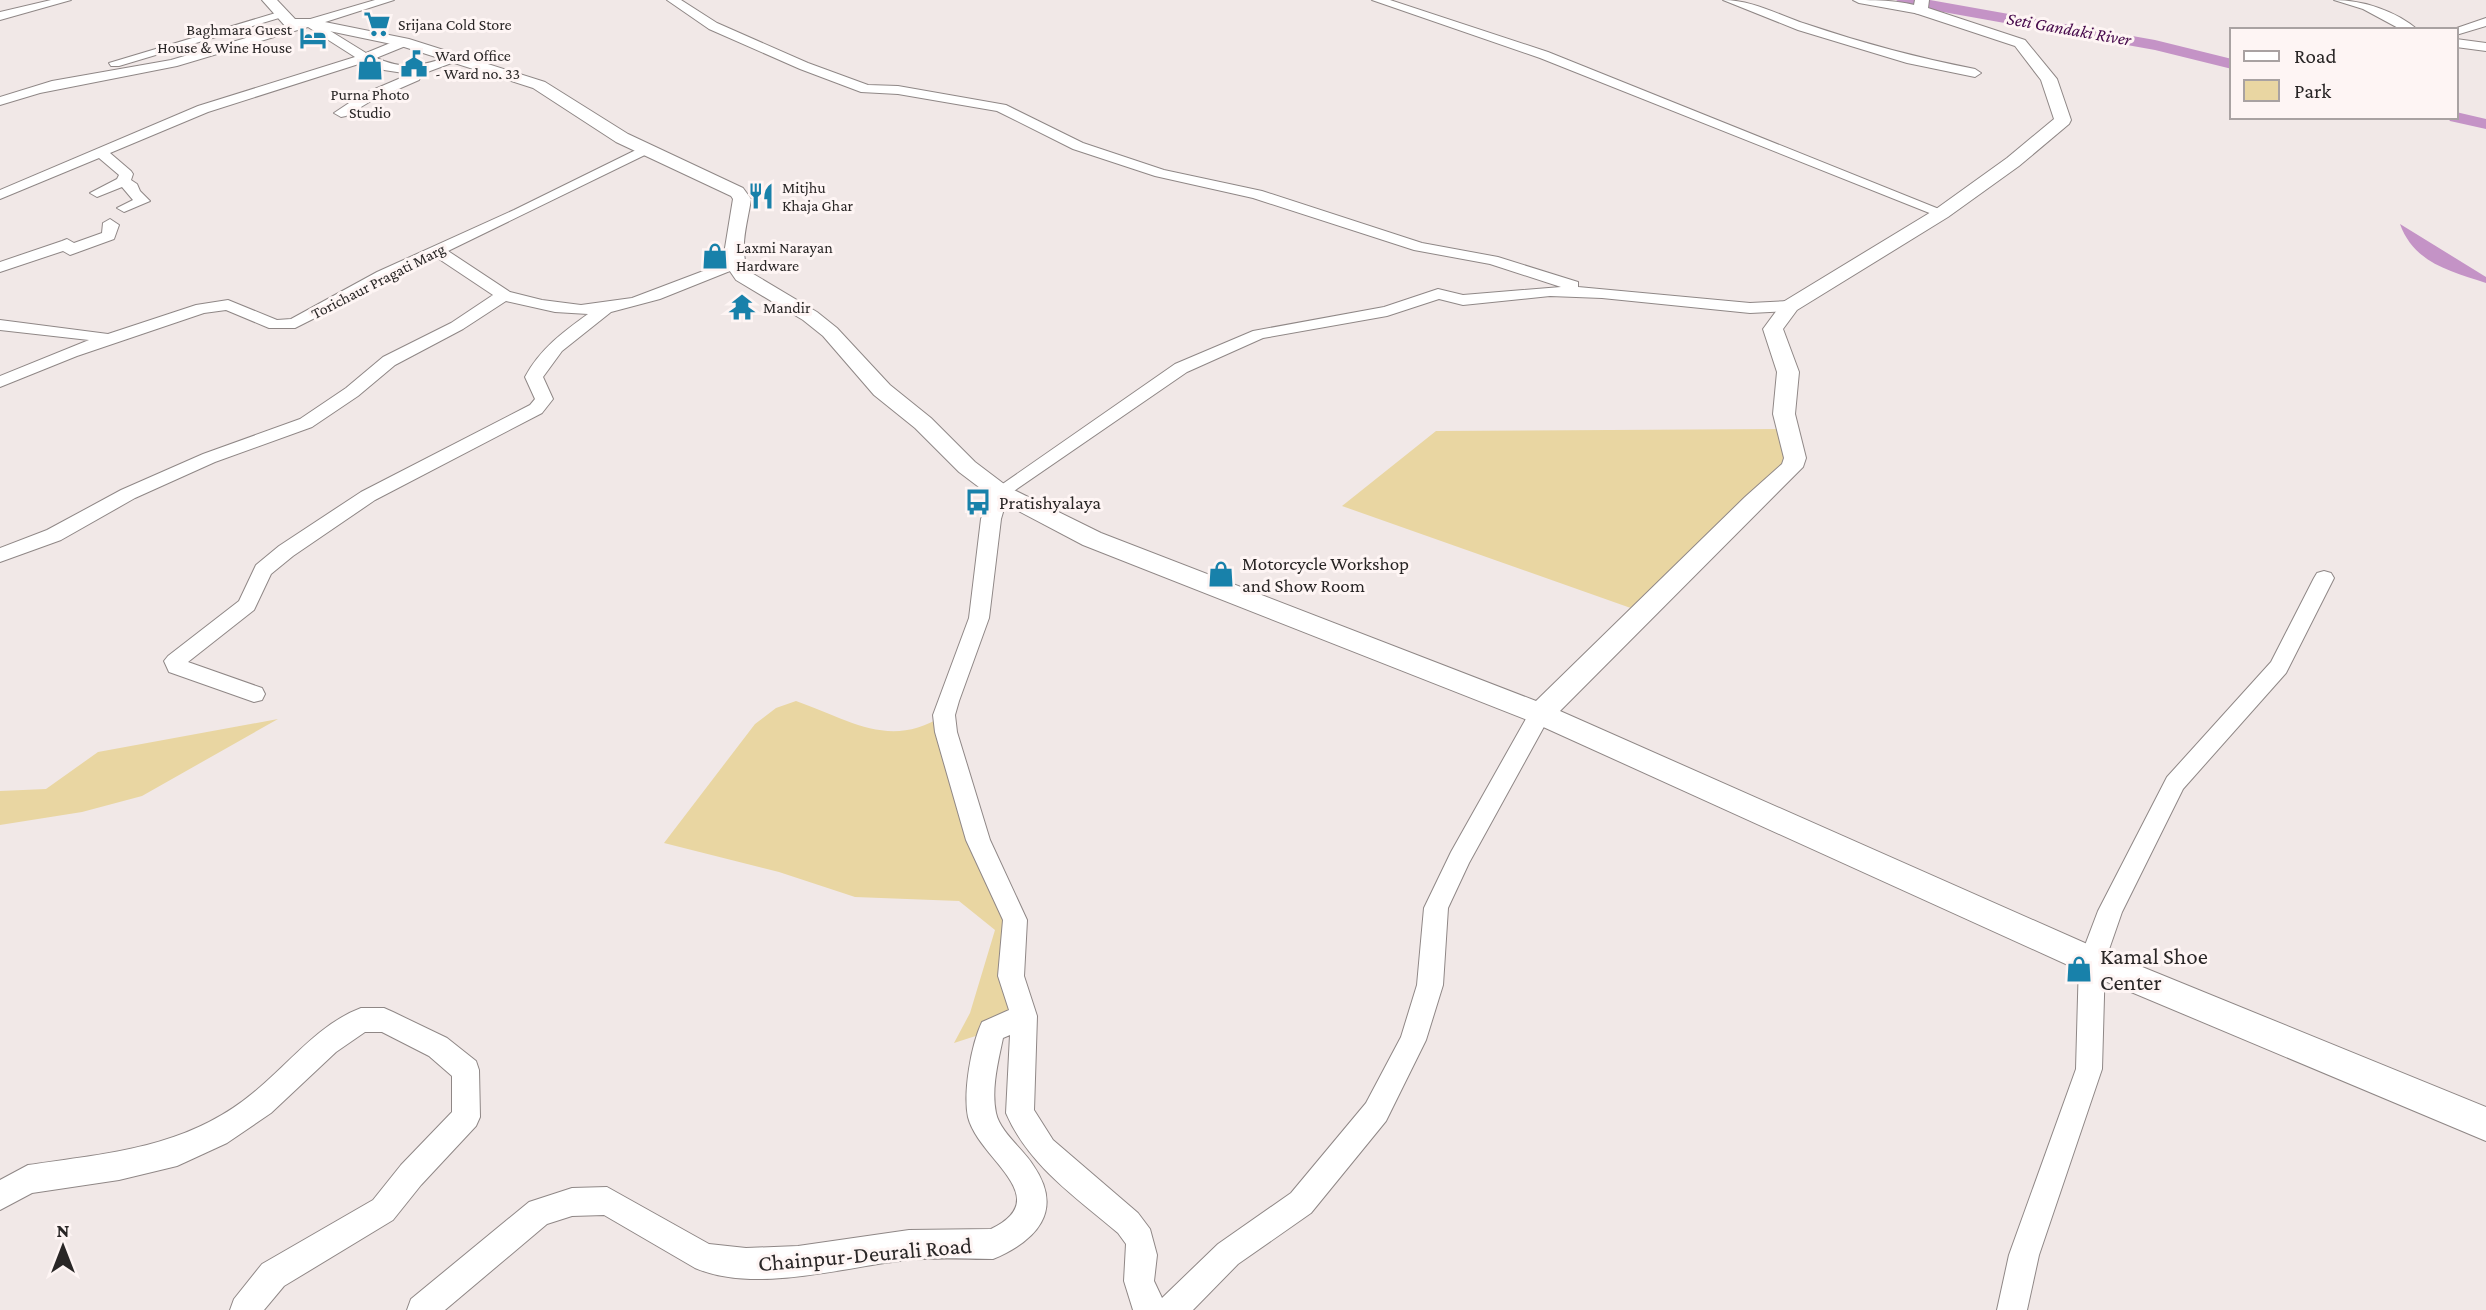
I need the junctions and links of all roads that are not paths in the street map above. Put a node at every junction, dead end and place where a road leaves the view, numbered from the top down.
1 (65, 0) edge
2 (269, 0) edge
3 (388, 0) edge
4 (673, 0) edge
5 (1378, 0) edge
6 (1729, 0) edge
7 (1859, 0) edge
8 (2340, 0) edge
9 (1921, 5) edge
10 (283, 15) junction
11 (0, 16) edge
12 (2486, 22) edge
13 (310, 23) junction
14 (2408, 28) edge
15 (2458, 30) edge
16 (404, 42) junction
17 (2458, 43) edge
18 (2486, 47) edge
19 (365, 58) junction
20 (459, 58) junction
21 (417, 71) junction
22 (1975, 73) dead end
23 (40, 89) junction
24 (0, 101) edge
25 (341, 113) dead end
26 (646, 149) junction
27 (101, 153) junction
28 (123, 182) junction
29 (97, 193) dead end
30 (0, 195) edge
31 (124, 208) dead end
32 (1942, 213) junction
33 (110, 223) dead end
34 (436, 250) junction
35 (735, 264) junction
36 (0, 267) edge
37 (1602, 293) junction
38 (504, 295) junction
39 (1790, 306) junction
40 (606, 308) junction
41 (0, 325) edge
42 (99, 342) junction
43 (0, 382) edge
44 (1000, 492) junction
45 (0, 555) edge
46 (2324, 578) dead end
47 (254, 694) dead end
48 (1540, 714) junction
49 (2092, 961) junction
50 (1024, 1016) junction
51 (2486, 1124) edge
52 (0, 1196) edge
53 (246, 1310) edge
54 (422, 1310) edge
55 (1152, 1310) edge
56 (1171, 1310) edge
57 (2012, 1310) edge

1 - 11 street
2 - 10 main road
3 - 13 street
4 - 37 street
5 - 32 street
6 - 22 street
7 - 9 street
8 - 14 street
9 - 32 main road
10 - 13 main road
10 - 23 street
12 - 15 street
13 - 16 main road
13 - 19 street
13 - 23 street
16 - 19 street
16 - 20 main road
17 - 18 street
19 - 21 street
19 - 27 street
20 - 21 street
20 - 26 main road
21 - 25 street
23 - 24 street
26 - 34 street, Torichaur Pragati Marg
26 - 35 main road
27 - 28 street
27 - 30 street
28 - 29 street
28 - 31 street
32 - 39 main road
33 - 36 street
34 - 38 street
34 - 42 street, Torichaur Pragati Marg
35 - 40 street
35 - 44 main road
37 - 39 street
37 - 44 street
38 - 40 street
38 - 45 street
39 - 48 main road
40 - 47 street
41 - 42 street
42 - 43 street, Torichaur Pragati Marg
44 - 48 main road
44 - 50 street
46 - 49 street
48 - 49 main road
48 - 56 street
49 - 51 main road
49 - 57 street
50 - 54 street, Chainpur-Deurali Road
50 - 55 street
52 - 53 street

